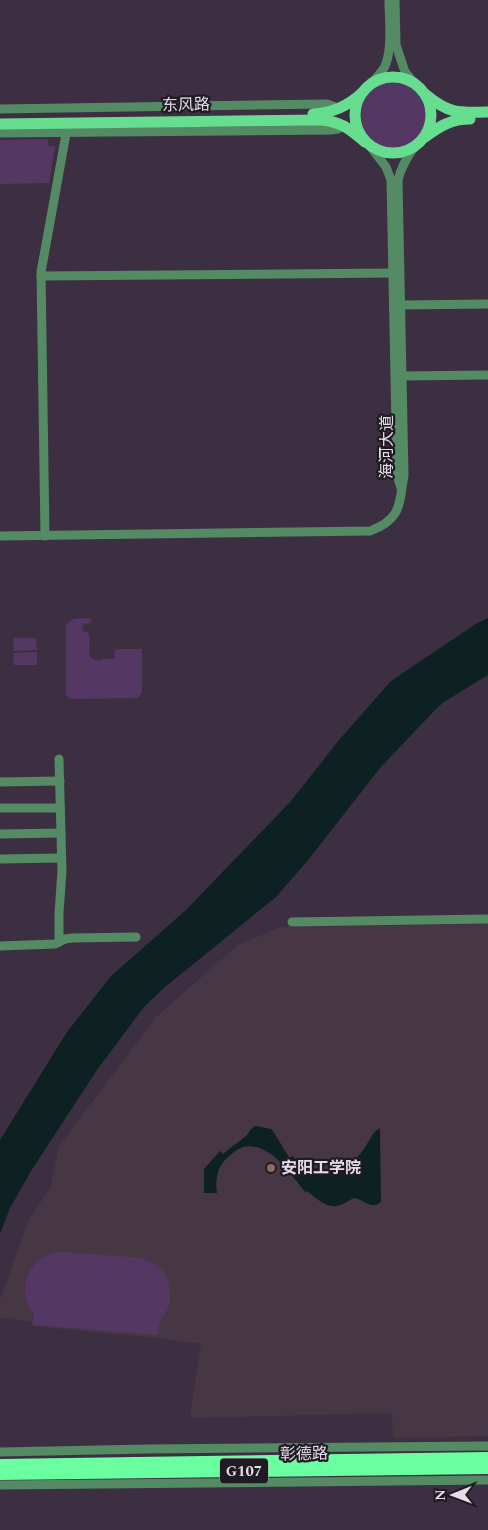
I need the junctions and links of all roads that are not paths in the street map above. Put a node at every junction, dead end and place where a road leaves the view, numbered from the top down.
1 (389, 0) edge
2 (395, 0) edge
3 (367, 88) junction
4 (419, 89) junction
5 (0, 109) edge
6 (341, 109) junction
7 (488, 112) edge
8 (0, 118) edge
9 (488, 118) edge
10 (0, 124) edge
11 (67, 128) junction
12 (0, 133) edge
13 (424, 138) junction
14 (368, 144) junction
15 (415, 146) junction
16 (393, 273) junction
17 (41, 276) junction
18 (488, 304) edge
19 (400, 306) junction
20 (488, 375) edge
21 (402, 376) junction
22 (402, 490) junction
23 (0, 536) edge
24 (45, 536) junction
25 (59, 759) dead end
26 (60, 781) junction
27 (0, 782) edge
28 (0, 808) edge
29 (60, 808) junction
30 (61, 833) junction
31 (0, 834) edge
32 (62, 858) junction
33 (0, 859) edge
34 (488, 919) edge
35 (292, 922) dead end
36 (136, 938) dead end
37 (59, 942) junction
38 (0, 946) edge
39 (488, 1446) edge
40 (0, 1452) edge
41 (488, 1458) edge
42 (0, 1465) edge
43 (488, 1468) edge
44 (0, 1474) edge
45 (488, 1480) edge
46 (0, 1485) edge

1 - 3 street
2 - 4 street
3 - 4 main road
3 - 6 main road, 东风路
3 - 14 main road
4 - 7 main road
4 - 13 main road
5 - 6 street
6 - 8 main road, 东风路
9 - 13 main road
10 - 11 main road, 东风路
11 - 12 street
11 - 14 main road, 东风路
11 - 17 street
13 - 15 main road
14 - 15 main road
14 - 16 street, 海河大道
15 - 19 street, 海河大道
16 - 17 street
16 - 22 street, 海河大道
17 - 24 street
18 - 19 street
19 - 21 street, 海河大道
20 - 21 street
21 - 22 street, 海河大道
22 - 24 street
23 - 24 street
25 - 26 street
26 - 27 street
26 - 29 street
28 - 29 street
29 - 30 street
30 - 31 street
30 - 32 street
32 - 33 street
32 - 37 street
34 - 35 street
36 - 37 street
37 - 38 street
39 - 40 street
41 - 42 highway, 彰德路 / G107
43 - 44 highway, 彰德路 / G107
45 - 46 street

